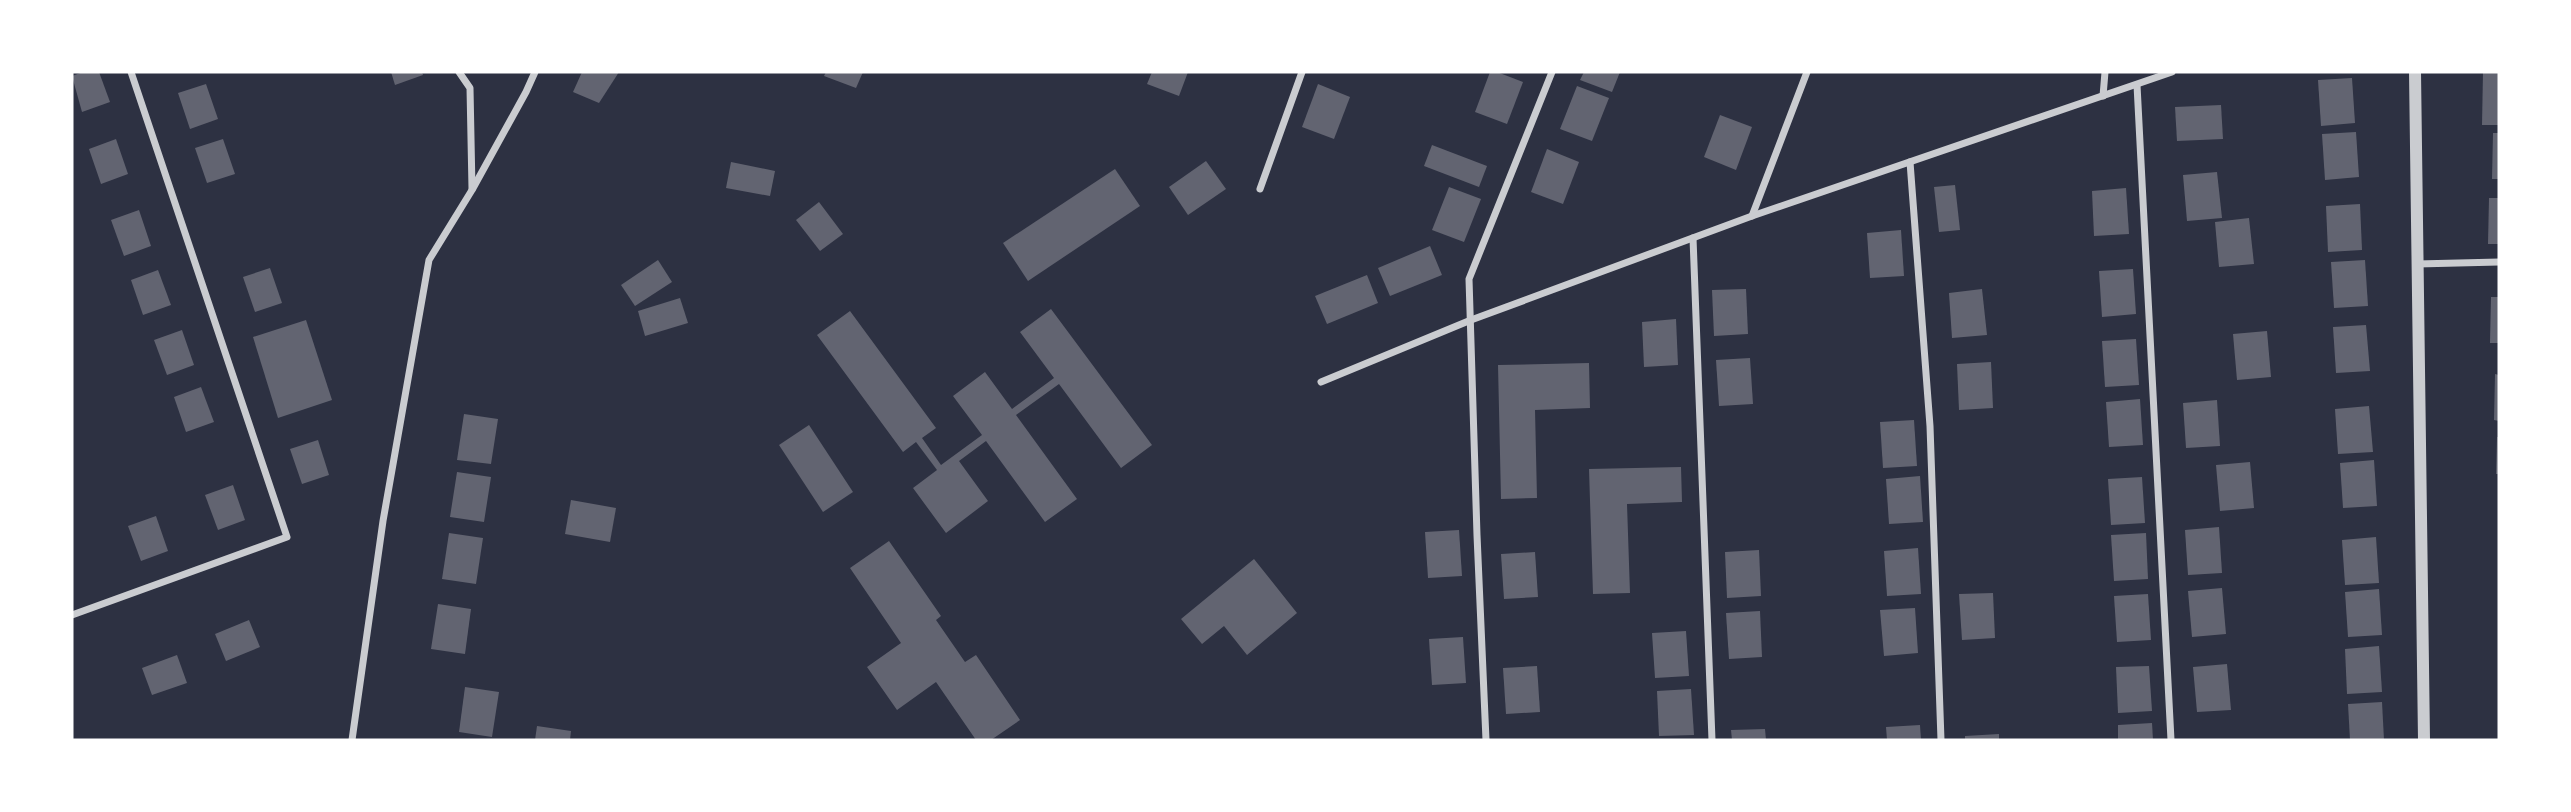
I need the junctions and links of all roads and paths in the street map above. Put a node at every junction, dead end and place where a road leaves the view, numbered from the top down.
1 (131, 72) edge
2 (458, 72) edge
3 (535, 72) edge
4 (1302, 72) edge
5 (1552, 72) edge
6 (1807, 72) edge
7 (2105, 72) edge
8 (2172, 72) edge
9 (2415, 72) edge
10 (2137, 85) junction
11 (2103, 96) junction
12 (1910, 162) junction
13 (1260, 189) dead end
14 (472, 190) junction
15 (1752, 216) junction
16 (1693, 238) junction
17 (2499, 262) edge
18 (2417, 264) junction
19 (1471, 320) junction
20 (1321, 382) dead end
21 (72, 615) edge
22 (352, 740) edge
23 (1486, 740) edge
24 (1712, 740) edge
25 (1941, 740) edge
26 (2171, 740) edge
27 (2424, 740) edge

1 - 21 street
2 - 14 street
3 - 14 street
4 - 13 street
5 - 19 street
6 - 15 street
7 - 11 street
8 - 10 street
9 - 18 street
10 - 11 street
10 - 26 street
11 - 12 street
12 - 15 street
12 - 25 street
14 - 22 street
15 - 16 street
16 - 19 street
16 - 24 street
17 - 18 street
18 - 27 street
19 - 20 street
19 - 23 street

